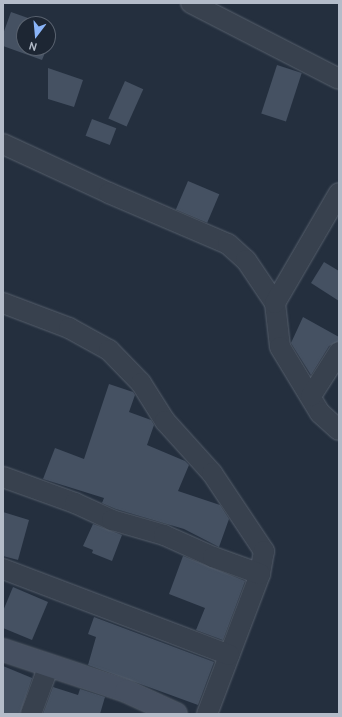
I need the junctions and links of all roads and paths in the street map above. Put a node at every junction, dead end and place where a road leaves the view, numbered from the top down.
1 (191, 3) edge
2 (339, 79) edge
3 (3, 144) edge
4 (339, 193) edge
5 (3, 303) edge
6 (275, 303) junction
7 (339, 352) edge
8 (312, 396) junction
9 (339, 430) edge
10 (3, 477) edge
11 (3, 569) edge
12 (260, 574) junction
13 (3, 650) edge
14 (230, 655) junction
15 (49, 665) junction
16 (31, 714) edge
17 (176, 714) edge
18 (207, 714) edge

1 - 2 street
3 - 6 street
4 - 6 street
5 - 12 street
6 - 8 street
7 - 8 street
8 - 9 street
10 - 12 street
11 - 14 street
12 - 14 street
13 - 15 street
14 - 18 street
15 - 16 street
15 - 17 street

